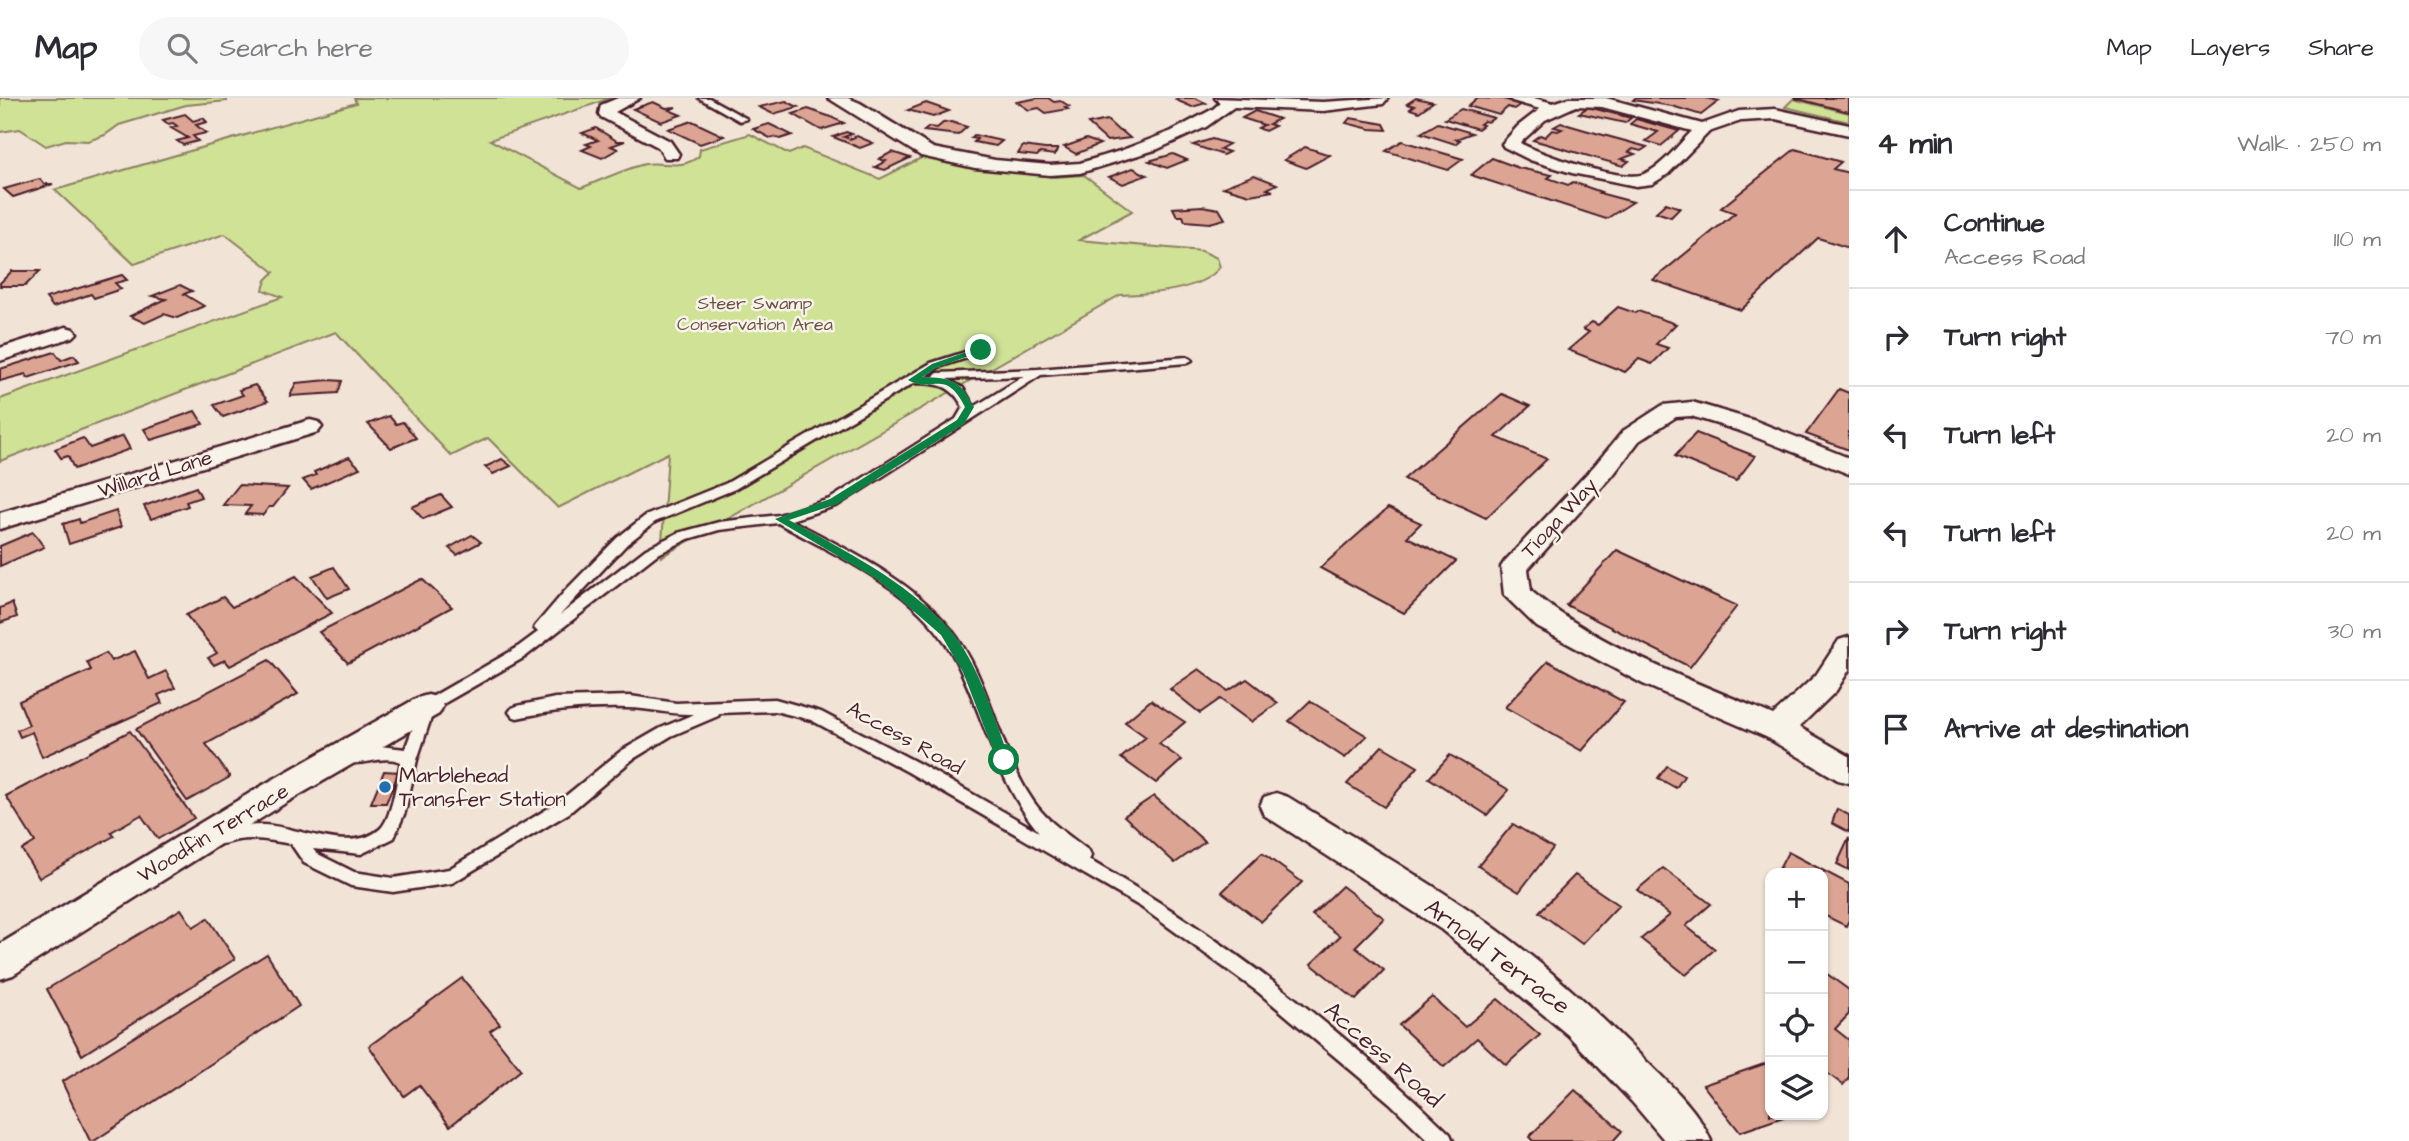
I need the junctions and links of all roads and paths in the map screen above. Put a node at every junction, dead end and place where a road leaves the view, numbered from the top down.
1 (632, 98) edge
2 (703, 98) edge
3 (836, 98) edge
4 (1380, 98) edge
5 (1517, 98) edge
6 (1226, 100) edge
7 (1553, 108) junction
8 (744, 119) dead end
9 (1703, 129) junction
10 (1849, 130) edge
11 (671, 154) dead end
12 (66, 333) dead end
13 (981, 350) dead end
14 (0, 355) edge
15 (1187, 360) dead end
16 (1038, 372) junction
17 (912, 380) junction
18 (961, 422) junction
19 (310, 426) dead end
20 (1849, 467) edge
21 (780, 519) junction
22 (0, 521) edge
23 (1849, 647) edge
24 (520, 653) junction
25 (428, 706) junction
26 (731, 707) junction
27 (517, 712) dead end
28 (1777, 729) junction
29 (409, 760) junction
30 (327, 764) junction
31 (1849, 771) edge
32 (1276, 806) dead end
33 (297, 839) junction
34 (183, 850) junction
35 (1120, 884) junction
36 (0, 963) edge
37 (1443, 1141) edge
38 (1691, 1141) edge

1 - 11 street
2 - 8 lane
3 - 6 street
4 - 6 street
5 - 7 street
7 - 9 street
7 - 9 street
9 - 10 street
12 - 14 street
13 - 17 lane
15 - 16 lane
16 - 17 lane
16 - 18 lane
17 - 18 lane
17 - 24 lane
18 - 21 lane
19 - 22 street, Willard Lane
20 - 28 street, Tioga Way
21 - 24 lane
21 - 35 lane, Access Road
23 - 28 street
24 - 25 lane
25 - 29 lane
25 - 30 street, Woodfin Terrace
26 - 27 lane, Access Road
26 - 33 lane
26 - 35 lane, Access Road
28 - 31 street, Tioga Way
29 - 30 lane
29 - 33 lane
30 - 34 street, Woodfin Terrace
32 - 38 street, Arnold Terrace
33 - 34 lane
34 - 36 street, Woodfin Terrace
35 - 37 lane, Access Road

